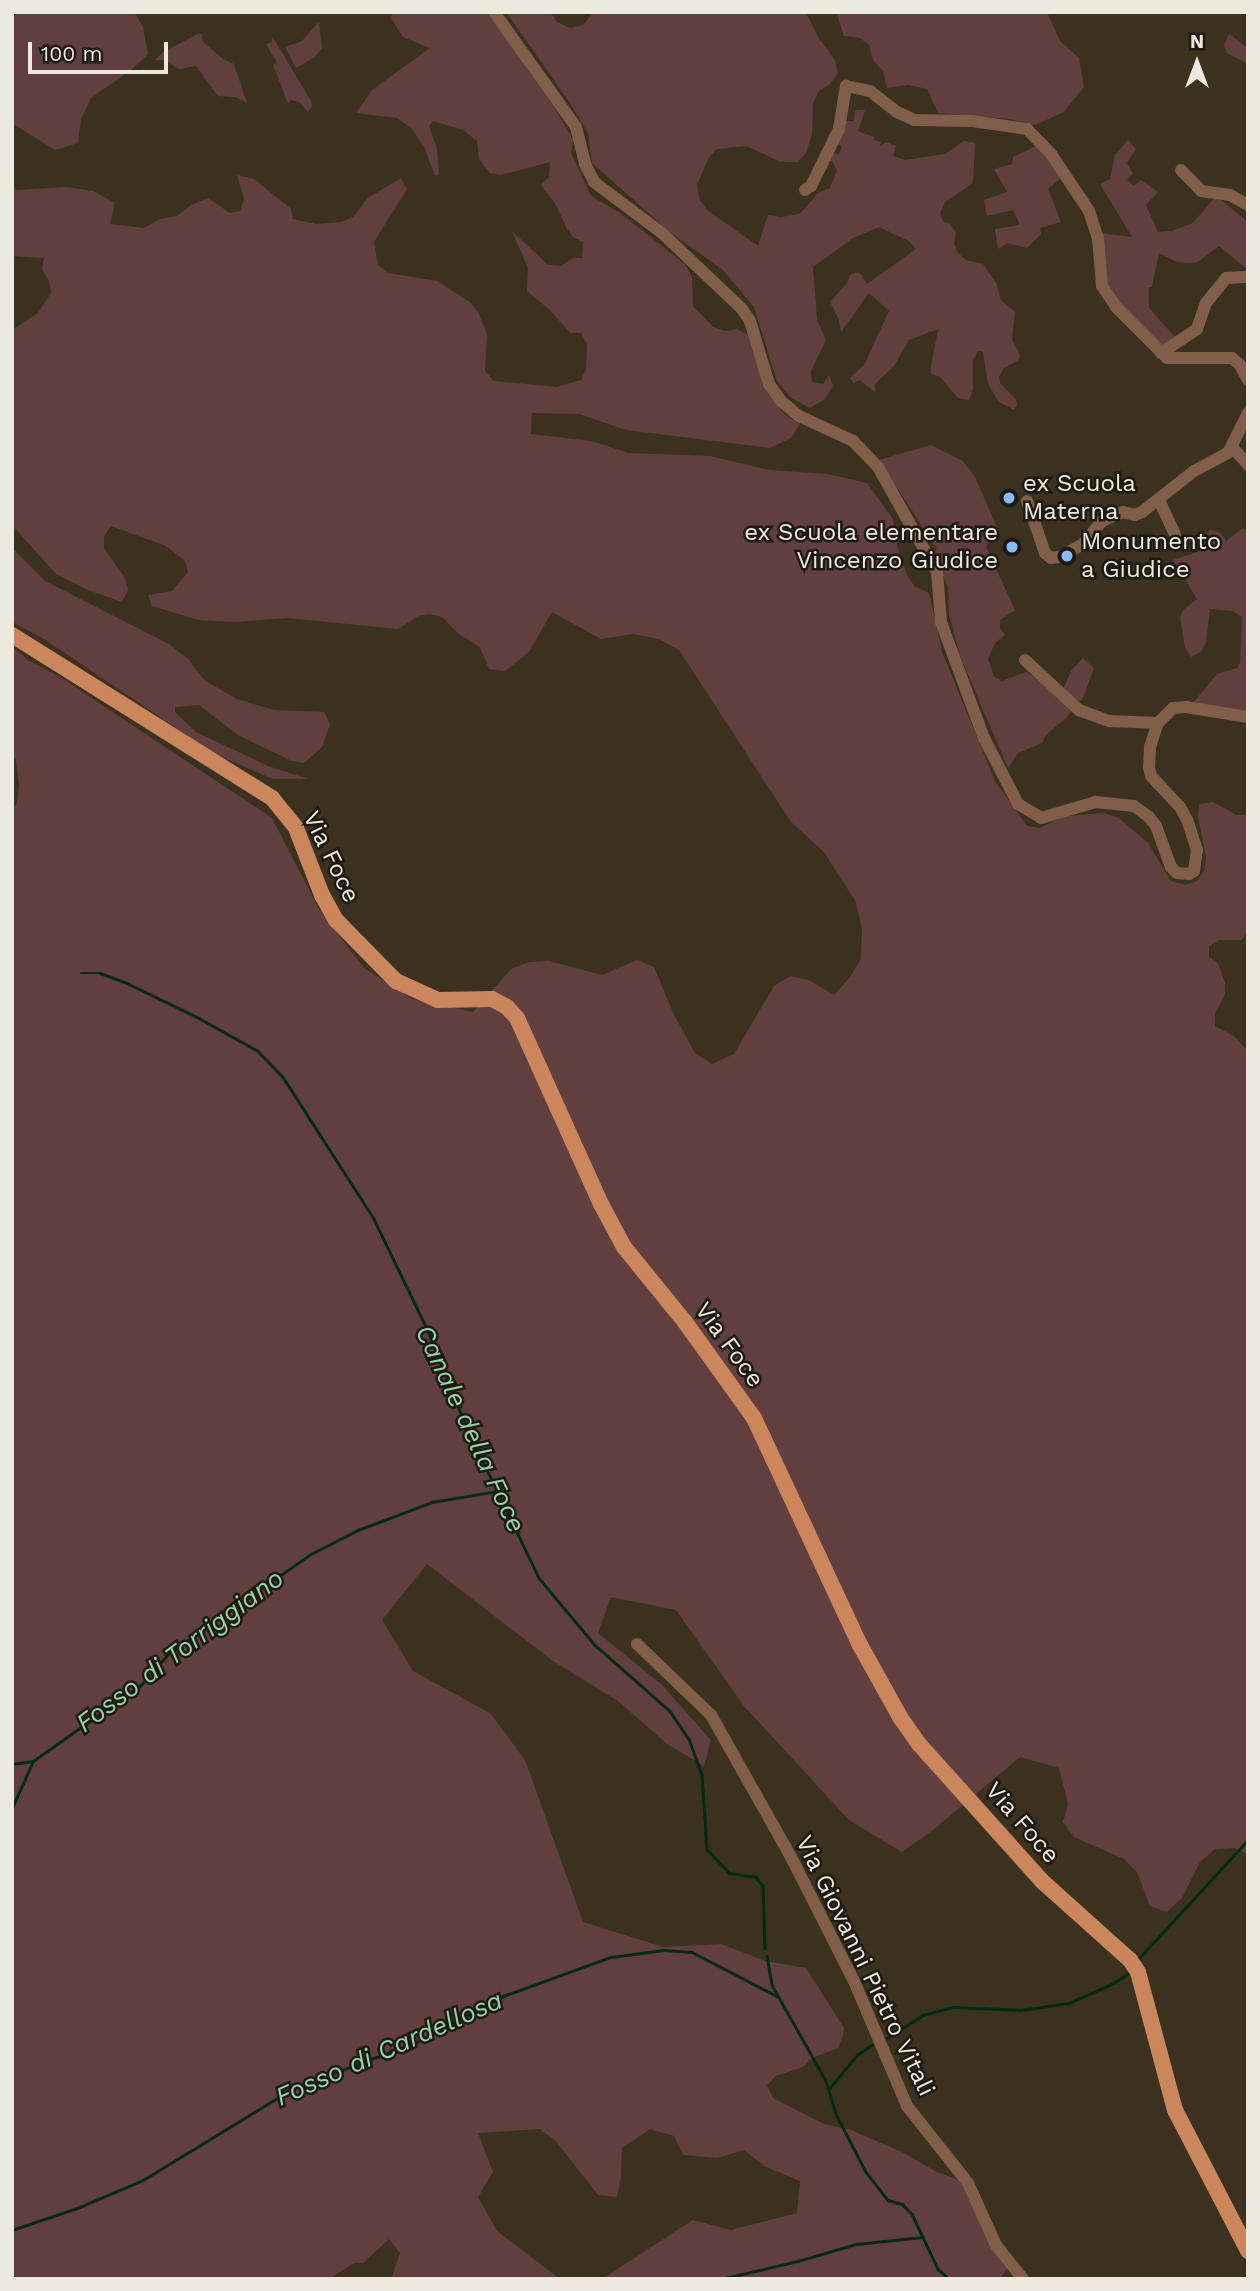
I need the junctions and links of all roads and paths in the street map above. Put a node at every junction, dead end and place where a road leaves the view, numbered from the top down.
1 (494, 12) edge
2 (1181, 170) dead end
3 (805, 190) dead end
4 (1248, 205) edge
5 (1248, 277) edge
6 (1161, 353) junction
7 (1248, 380) edge
8 (1248, 413) edge
9 (1232, 447) junction
10 (1248, 465) edge
11 (1159, 500) junction
12 (1027, 501) dead end
13 (1175, 534) dead end
14 (12, 635) edge
15 (1025, 660) dead end
16 (1248, 717) edge
17 (1157, 723) junction
18 (637, 1644) dead end
19 (1248, 2251) edge
20 (1023, 2279) edge

1 - 17 street
2 - 4 street
3 - 6 street
5 - 6 street
6 - 7 street
8 - 9 street
9 - 10 street
9 - 11 street
11 - 12 street
11 - 13 street
14 - 19 main road, Via Foce
15 - 17 street
16 - 17 street
18 - 20 street, Via Giovanni Pietro Vitali

